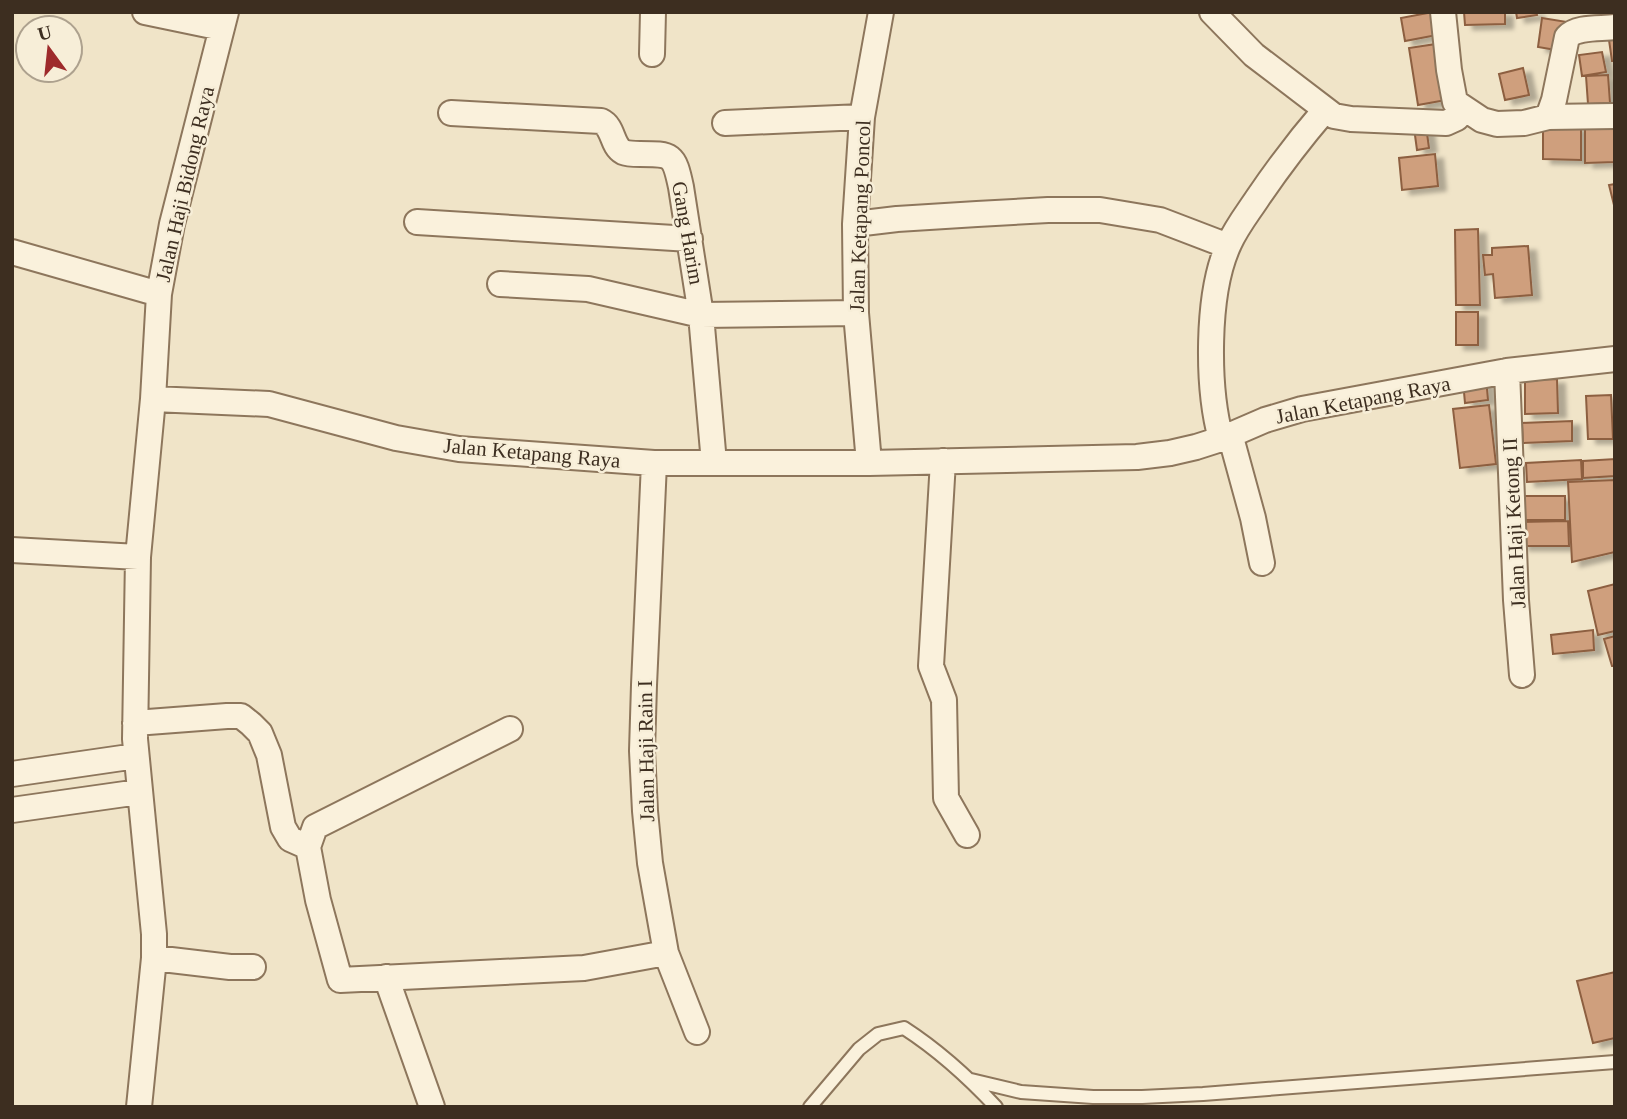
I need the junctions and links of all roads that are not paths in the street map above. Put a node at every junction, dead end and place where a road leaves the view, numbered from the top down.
1 (145, 12) edge
2 (653, 12) edge
3 (881, 12) edge
4 (1212, 12) edge
5 (1443, 12) edge
6 (224, 20) edge
7 (1615, 27) edge
8 (652, 54) dead end
9 (1464, 109) junction
10 (1325, 110) junction
11 (451, 113) dead end
12 (1615, 116) edge
13 (862, 117) junction
14 (1548, 117) junction
15 (725, 122) dead end
16 (416, 222) dead end
17 (855, 224) junction
18 (690, 239) junction
19 (1228, 246) junction
20 (12, 252) edge
21 (500, 284) dead end
22 (159, 294) junction
23 (856, 313) junction
24 (701, 315) junction
25 (1615, 359) edge
26 (1507, 372) junction
27 (153, 399) junction
28 (1226, 437) junction
29 (943, 461) junction
30 (654, 463) junction
31 (713, 463) junction
32 (869, 463) junction
33 (12, 550) edge
34 (138, 557) junction
35 (1262, 563) dead end
36 (1522, 675) dead end
37 (135, 723) junction
38 (510, 729) dead end
39 (136, 756) junction
40 (12, 774) edge
41 (139, 792) junction
42 (12, 810) edge
43 (967, 835) dead end
44 (308, 847) junction
45 (666, 953) junction
46 (154, 958) junction
47 (253, 967) dead end
48 (386, 976) junction
49 (697, 1032) dead end
50 (1615, 1062) edge
51 (971, 1080) junction
52 (1142, 1097) junction
53 (139, 1107) edge
54 (432, 1107) edge
55 (810, 1107) edge
56 (996, 1107) edge
57 (1124, 1107) edge

1 - 6 street
2 - 8 street
3 - 13 street, Jalan Ketapang Poncol
4 - 10 street
5 - 9 street
6 - 22 street, Jalan Haji Bidong Raya
7 - 14 street
9 - 10 street
9 - 14 street
10 - 19 street
11 - 18 street, Gang Harim
12 - 14 street
13 - 15 street
13 - 17 street, Jalan Ketapang Poncol
16 - 18 street
17 - 19 street
17 - 23 street, Jalan Ketapang Poncol
18 - 24 street, Gang Harim
19 - 28 street
20 - 22 street
21 - 24 street
22 - 27 street, Jalan Haji Bidong Raya
23 - 24 street
23 - 32 street, Jalan Ketapang Poncol
24 - 31 street, Gang Harim
25 - 26 street, Jalan Ketapang Raya
26 - 28 street, Jalan Ketapang Raya
26 - 36 street, Jalan Haji Ketong II
27 - 30 street, Jalan Ketapang Raya
27 - 34 street
28 - 29 street, Jalan Ketapang Raya
28 - 35 street
29 - 32 street, Jalan Ketapang Raya
29 - 43 street
30 - 31 street, Jalan Ketapang Raya
30 - 45 street, Jalan Haji Rain I
31 - 32 street, Jalan Ketapang Raya
33 - 34 street
34 - 37 street
37 - 39 street
37 - 44 street
38 - 44 street
39 - 40 street
39 - 41 street
41 - 42 street
41 - 46 street
44 - 48 street
45 - 48 street
45 - 49 street, Jalan Haji Rain I
46 - 47 street
46 - 53 street
48 - 54 street
50 - 52 lane
51 - 52 lane
51 - 55 lane
51 - 56 lane
52 - 57 lane

